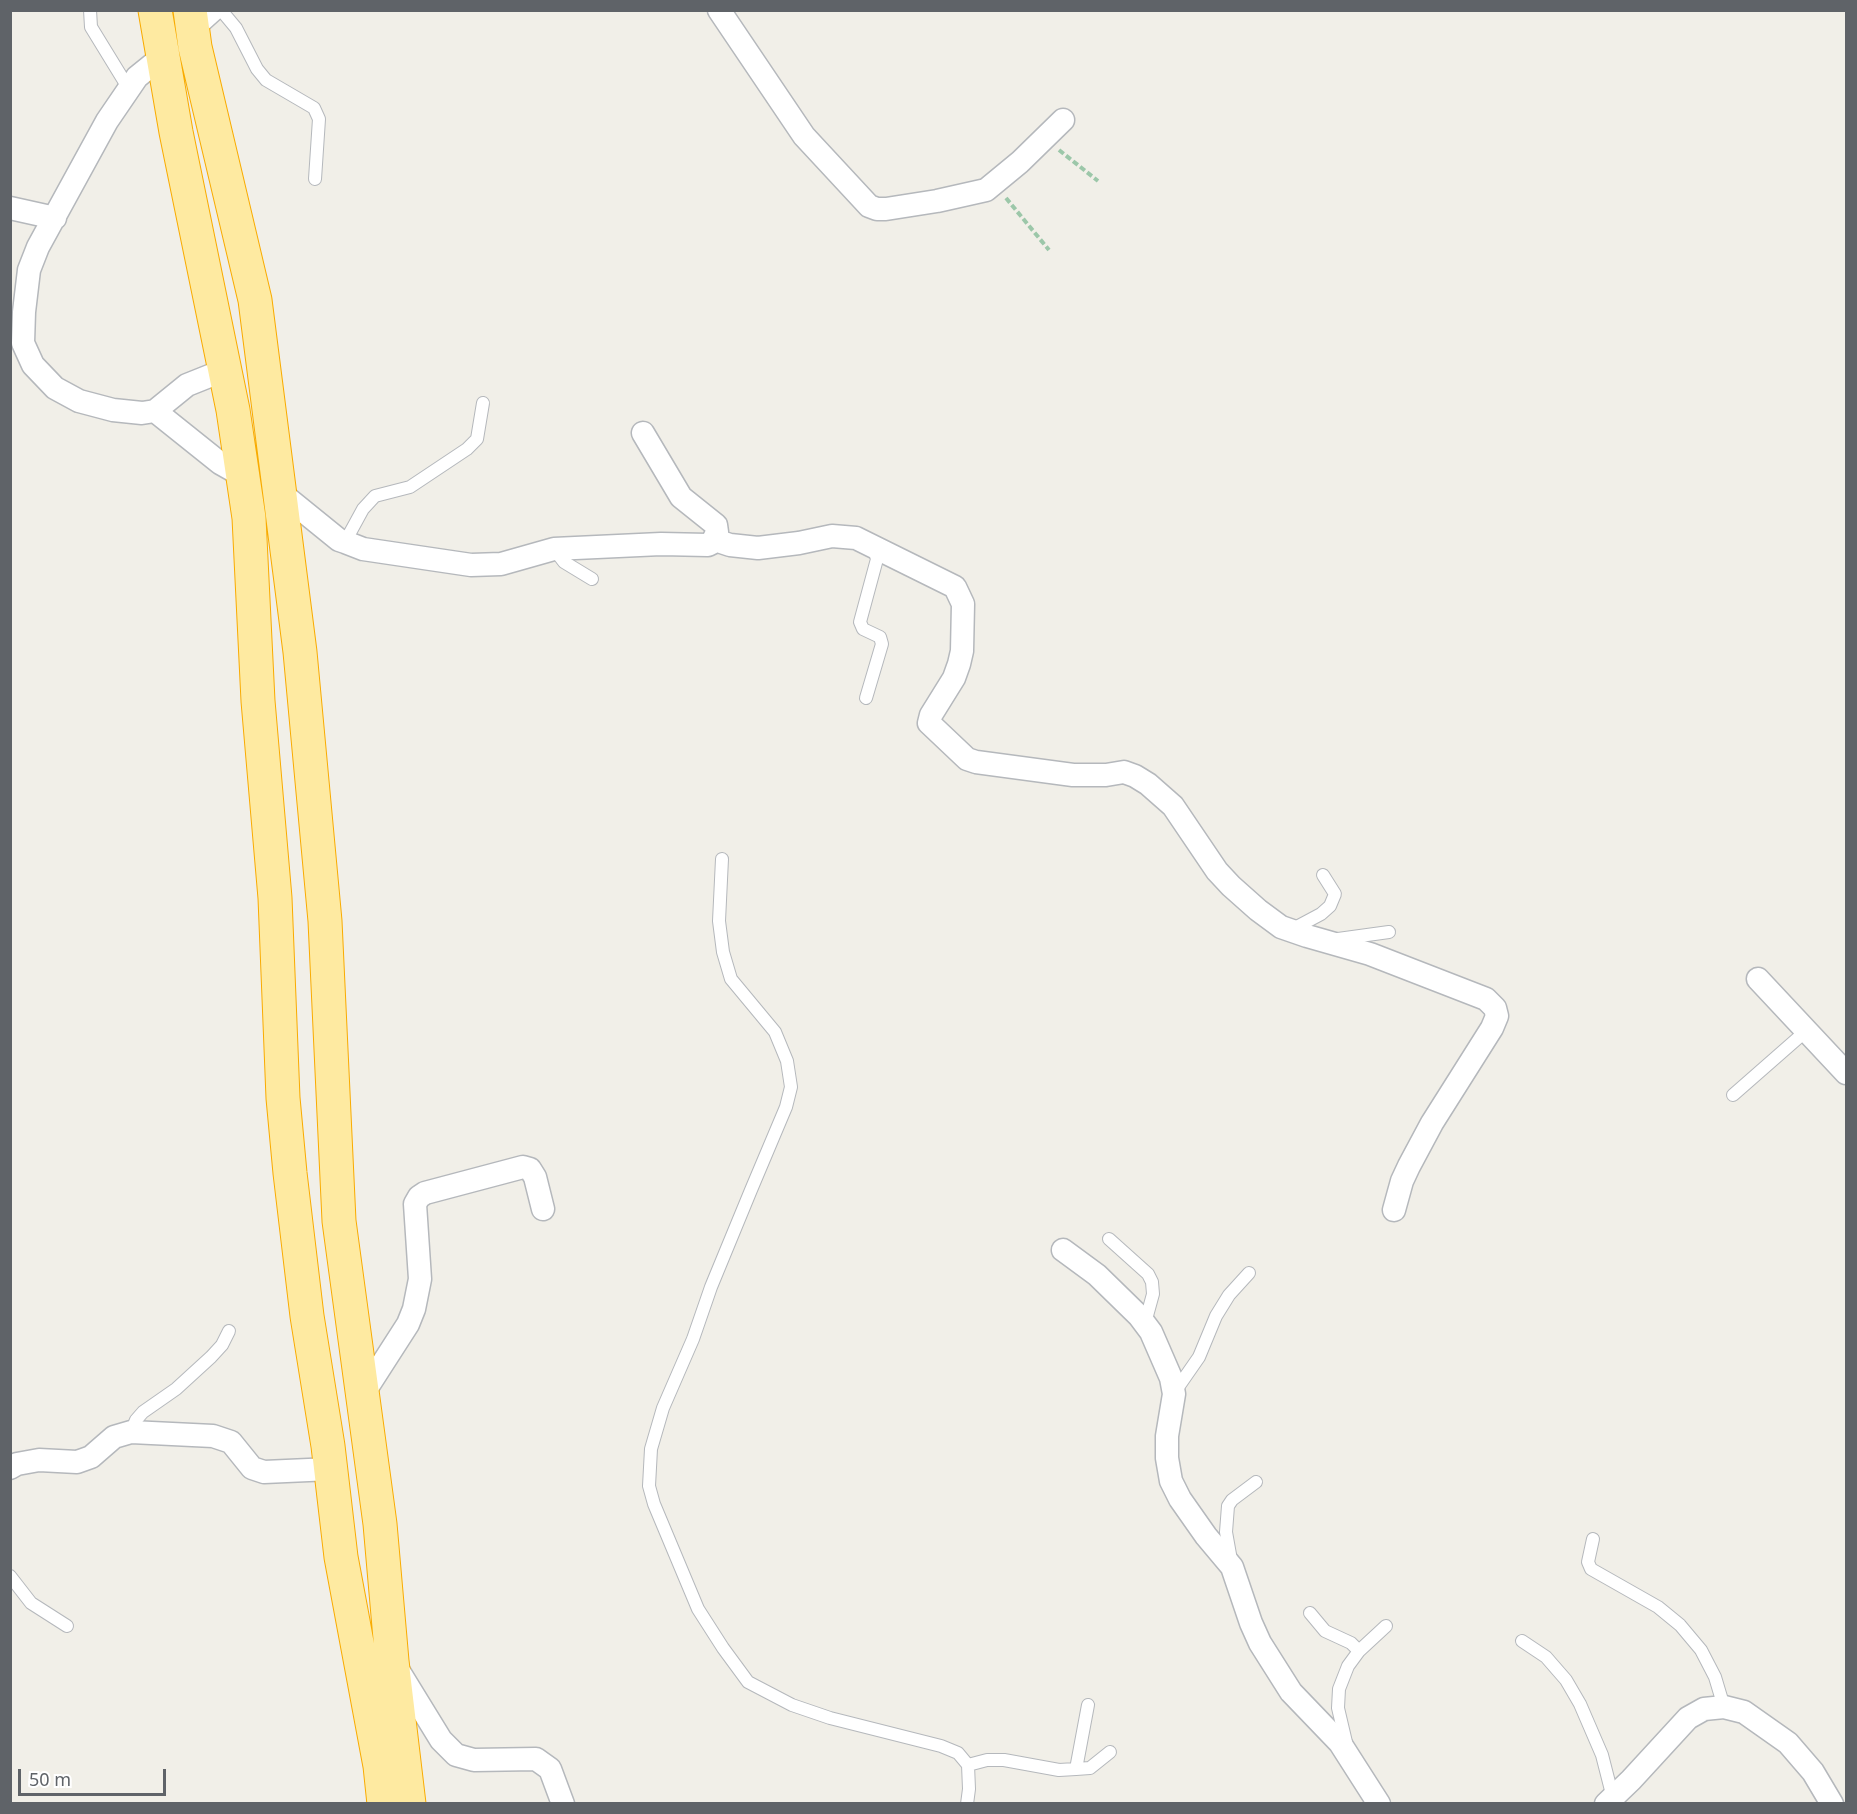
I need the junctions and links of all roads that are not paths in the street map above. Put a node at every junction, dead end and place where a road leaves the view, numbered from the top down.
1 (90, 10) edge
2 (155, 10) edge
3 (221, 10) edge
4 (718, 10) edge
5 (199, 16) edge
6 (162, 56) junction
7 (129, 89) junction
8 (1063, 120) dead end
9 (315, 179) dead end
10 (10, 208) edge
11 (55, 218) junction
12 (222, 371) dead end
13 (483, 404) dead end
14 (156, 411) junction
15 (643, 433) dead end
16 (243, 476) dead end
17 (281, 493) dead end
18 (715, 540) junction
19 (866, 541) junction
20 (345, 542) junction
21 (554, 549) junction
22 (592, 579) dead end
23 (866, 698) dead end
24 (722, 859) dead end
25 (1323, 875) dead end
26 (1291, 930) junction
27 (1389, 932) dead end
28 (1325, 941) junction
29 (1758, 979) dead end
30 (1806, 1031) junction
31 (1846, 1073) edge
32 (1733, 1095) dead end
33 (543, 1209) dead end
34 (1394, 1210) dead end
35 (1109, 1239) dead end
36 (1063, 1251) dead end
37 (1249, 1273) dead end
38 (1145, 1323) junction
39 (229, 1331) dead end
40 (363, 1394) junction
41 (1174, 1394) junction
42 (131, 1432) junction
43 (10, 1468) edge
44 (331, 1469) junction
45 (1256, 1482) dead end
46 (1593, 1539) dead end
47 (1232, 1567) junction
48 (10, 1576) edge
49 (1310, 1613) dead end
50 (67, 1626) dead end
51 (1386, 1626) dead end
52 (1522, 1641) dead end
53 (1359, 1651) junction
54 (392, 1661) junction
55 (1088, 1705) dead end
56 (1724, 1707) junction
57 (1110, 1752) dead end
58 (1352, 1761) junction
59 (968, 1765) junction
60 (1076, 1769) junction
61 (1610, 1801) edge
62 (384, 1803) edge
63 (409, 1803) edge
64 (563, 1803) edge
65 (967, 1803) edge
66 (1379, 1803) edge
67 (1832, 1803) edge

1 - 7 lane
2 - 6 highway
3 - 9 lane
4 - 8 street
5 - 40 highway
6 - 7 street
6 - 44 highway
7 - 11 street
10 - 11 street
11 - 14 street
12 - 14 street
13 - 20 lane
14 - 16 street
15 - 18 street
17 - 20 street
18 - 19 street
18 - 21 street
19 - 23 lane
19 - 26 street
20 - 21 street
21 - 22 lane
24 - 59 lane
25 - 26 lane
26 - 28 street
27 - 28 lane
28 - 34 street
29 - 30 street
30 - 31 street
30 - 32 lane
33 - 40 street
35 - 38 lane
36 - 38 street
37 - 41 lane
38 - 41 street
39 - 42 lane
40 - 54 highway
41 - 47 street
42 - 43 street
42 - 44 street
44 - 62 highway
45 - 47 lane
46 - 56 lane
47 - 58 street
48 - 50 lane
49 - 53 lane
51 - 53 lane
52 - 61 lane
53 - 58 lane
54 - 63 highway
54 - 64 street
55 - 60 lane
56 - 61 street
56 - 67 street
57 - 60 lane
58 - 66 street
59 - 60 lane
59 - 65 lane

